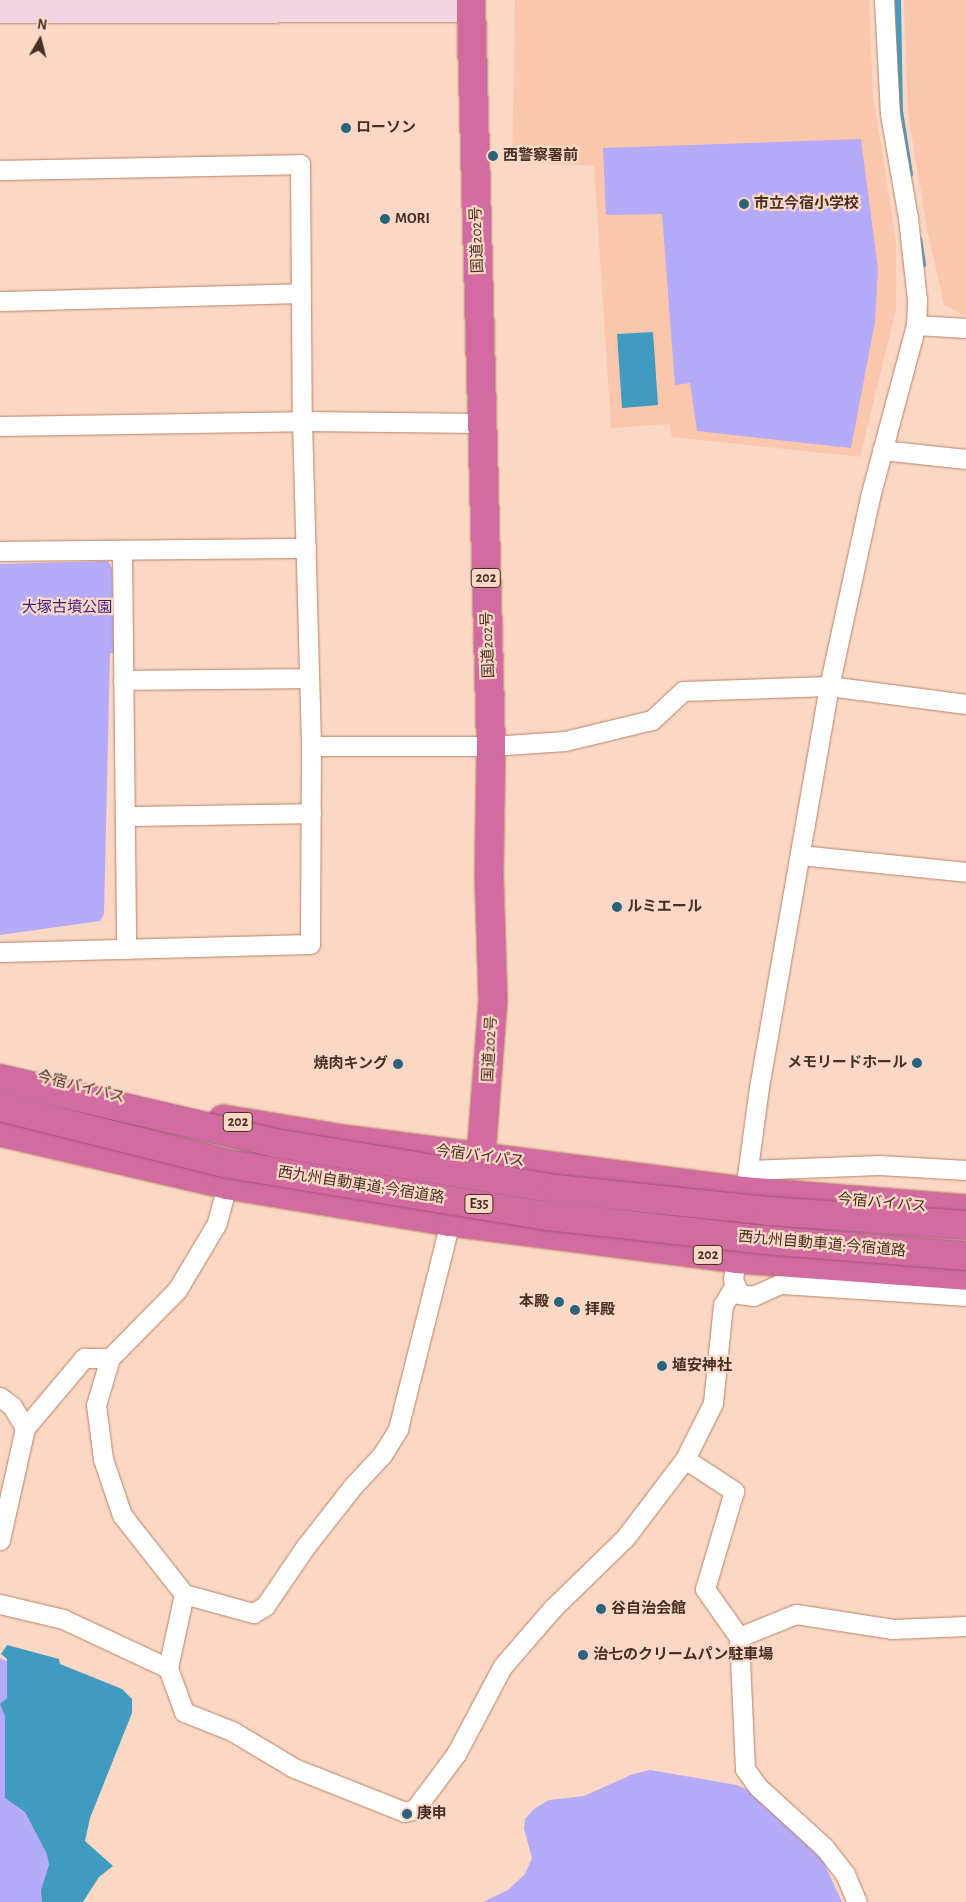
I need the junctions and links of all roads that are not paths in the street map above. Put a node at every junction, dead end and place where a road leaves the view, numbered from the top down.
1 (884, 0) edge
2 (471, 4) edge
3 (0, 10) edge
4 (0, 170) edge
5 (301, 293) junction
6 (0, 301) edge
7 (916, 325) junction
8 (966, 328) edge
9 (302, 421) junction
10 (482, 423) junction
11 (0, 426) edge
12 (882, 450) junction
13 (966, 459) edge
14 (306, 548) junction
15 (122, 550) junction
16 (0, 551) edge
17 (309, 678) junction
18 (123, 680) junction
19 (829, 686) junction
20 (966, 704) edge
21 (311, 746) junction
22 (491, 746) junction
23 (311, 813) junction
24 (126, 816) junction
25 (800, 855) junction
26 (966, 872) edge
27 (126, 949) junction
28 (0, 952) edge
29 (0, 1066) edge
30 (0, 1079) edge
31 (0, 1108) edge
32 (0, 1132) edge
33 (481, 1156) junction
34 (966, 1170) edge
35 (746, 1181) junction
36 (227, 1185) junction
37 (959, 1208) edge
38 (450, 1222) junction
39 (966, 1225) edge
40 (966, 1256) edge
41 (737, 1259) junction
42 (966, 1276) edge
43 (734, 1287) junction
44 (966, 1296) edge
45 (110, 1358) junction
46 (0, 1398) edge
47 (25, 1428) junction
48 (685, 1459) junction
49 (0, 1540) edge
50 (184, 1594) junction
51 (0, 1604) edge
52 (966, 1626) edge
53 (739, 1636) junction
54 (168, 1668) junction
55 (857, 1902) edge

1 - 7 street
2 - 3 street
2 - 10 highway, 国道202号 / 202
4 - 5 street
5 - 6 street
5 - 9 street
7 - 8 street
7 - 12 street
9 - 10 street
9 - 11 street
9 - 14 street
10 - 22 highway, 国道202号 / 202
12 - 13 street
12 - 19 street
14 - 15 street
14 - 17 street
15 - 16 street
15 - 18 street
17 - 18 street
17 - 21 street
18 - 24 street
19 - 20 street
19 - 22 street
19 - 25 street
21 - 22 street
21 - 23 street
22 - 33 highway, 国道202号 / 202
23 - 24 street
23 - 27 street
24 - 27 street
25 - 26 street
25 - 35 street
27 - 28 street
29 - 33 highway, 今宿バイパス / 202
30 - 39 highway, 西九州自動車道;今宿道路 / E35, bridge
31 - 40 highway, 西九州自動車道;今宿道路 / E35, bridge
32 - 36 highway, 202
33 - 35 highway, 今宿バイパス / 202
33 - 38 highway, 国道202号 / 202
34 - 35 street
35 - 37 highway, 今宿バイパス / 202
35 - 41 street
36 - 38 highway, 202
36 - 45 street
38 - 41 highway, 202
38 - 50 street
41 - 42 highway, 202
41 - 43 street
43 - 44 street
43 - 48 street
45 - 47 street
45 - 50 street
46 - 47 street
47 - 49 street
48 - 53 street
48 - 54 street
50 - 54 street
51 - 54 street
52 - 53 street
53 - 55 street

